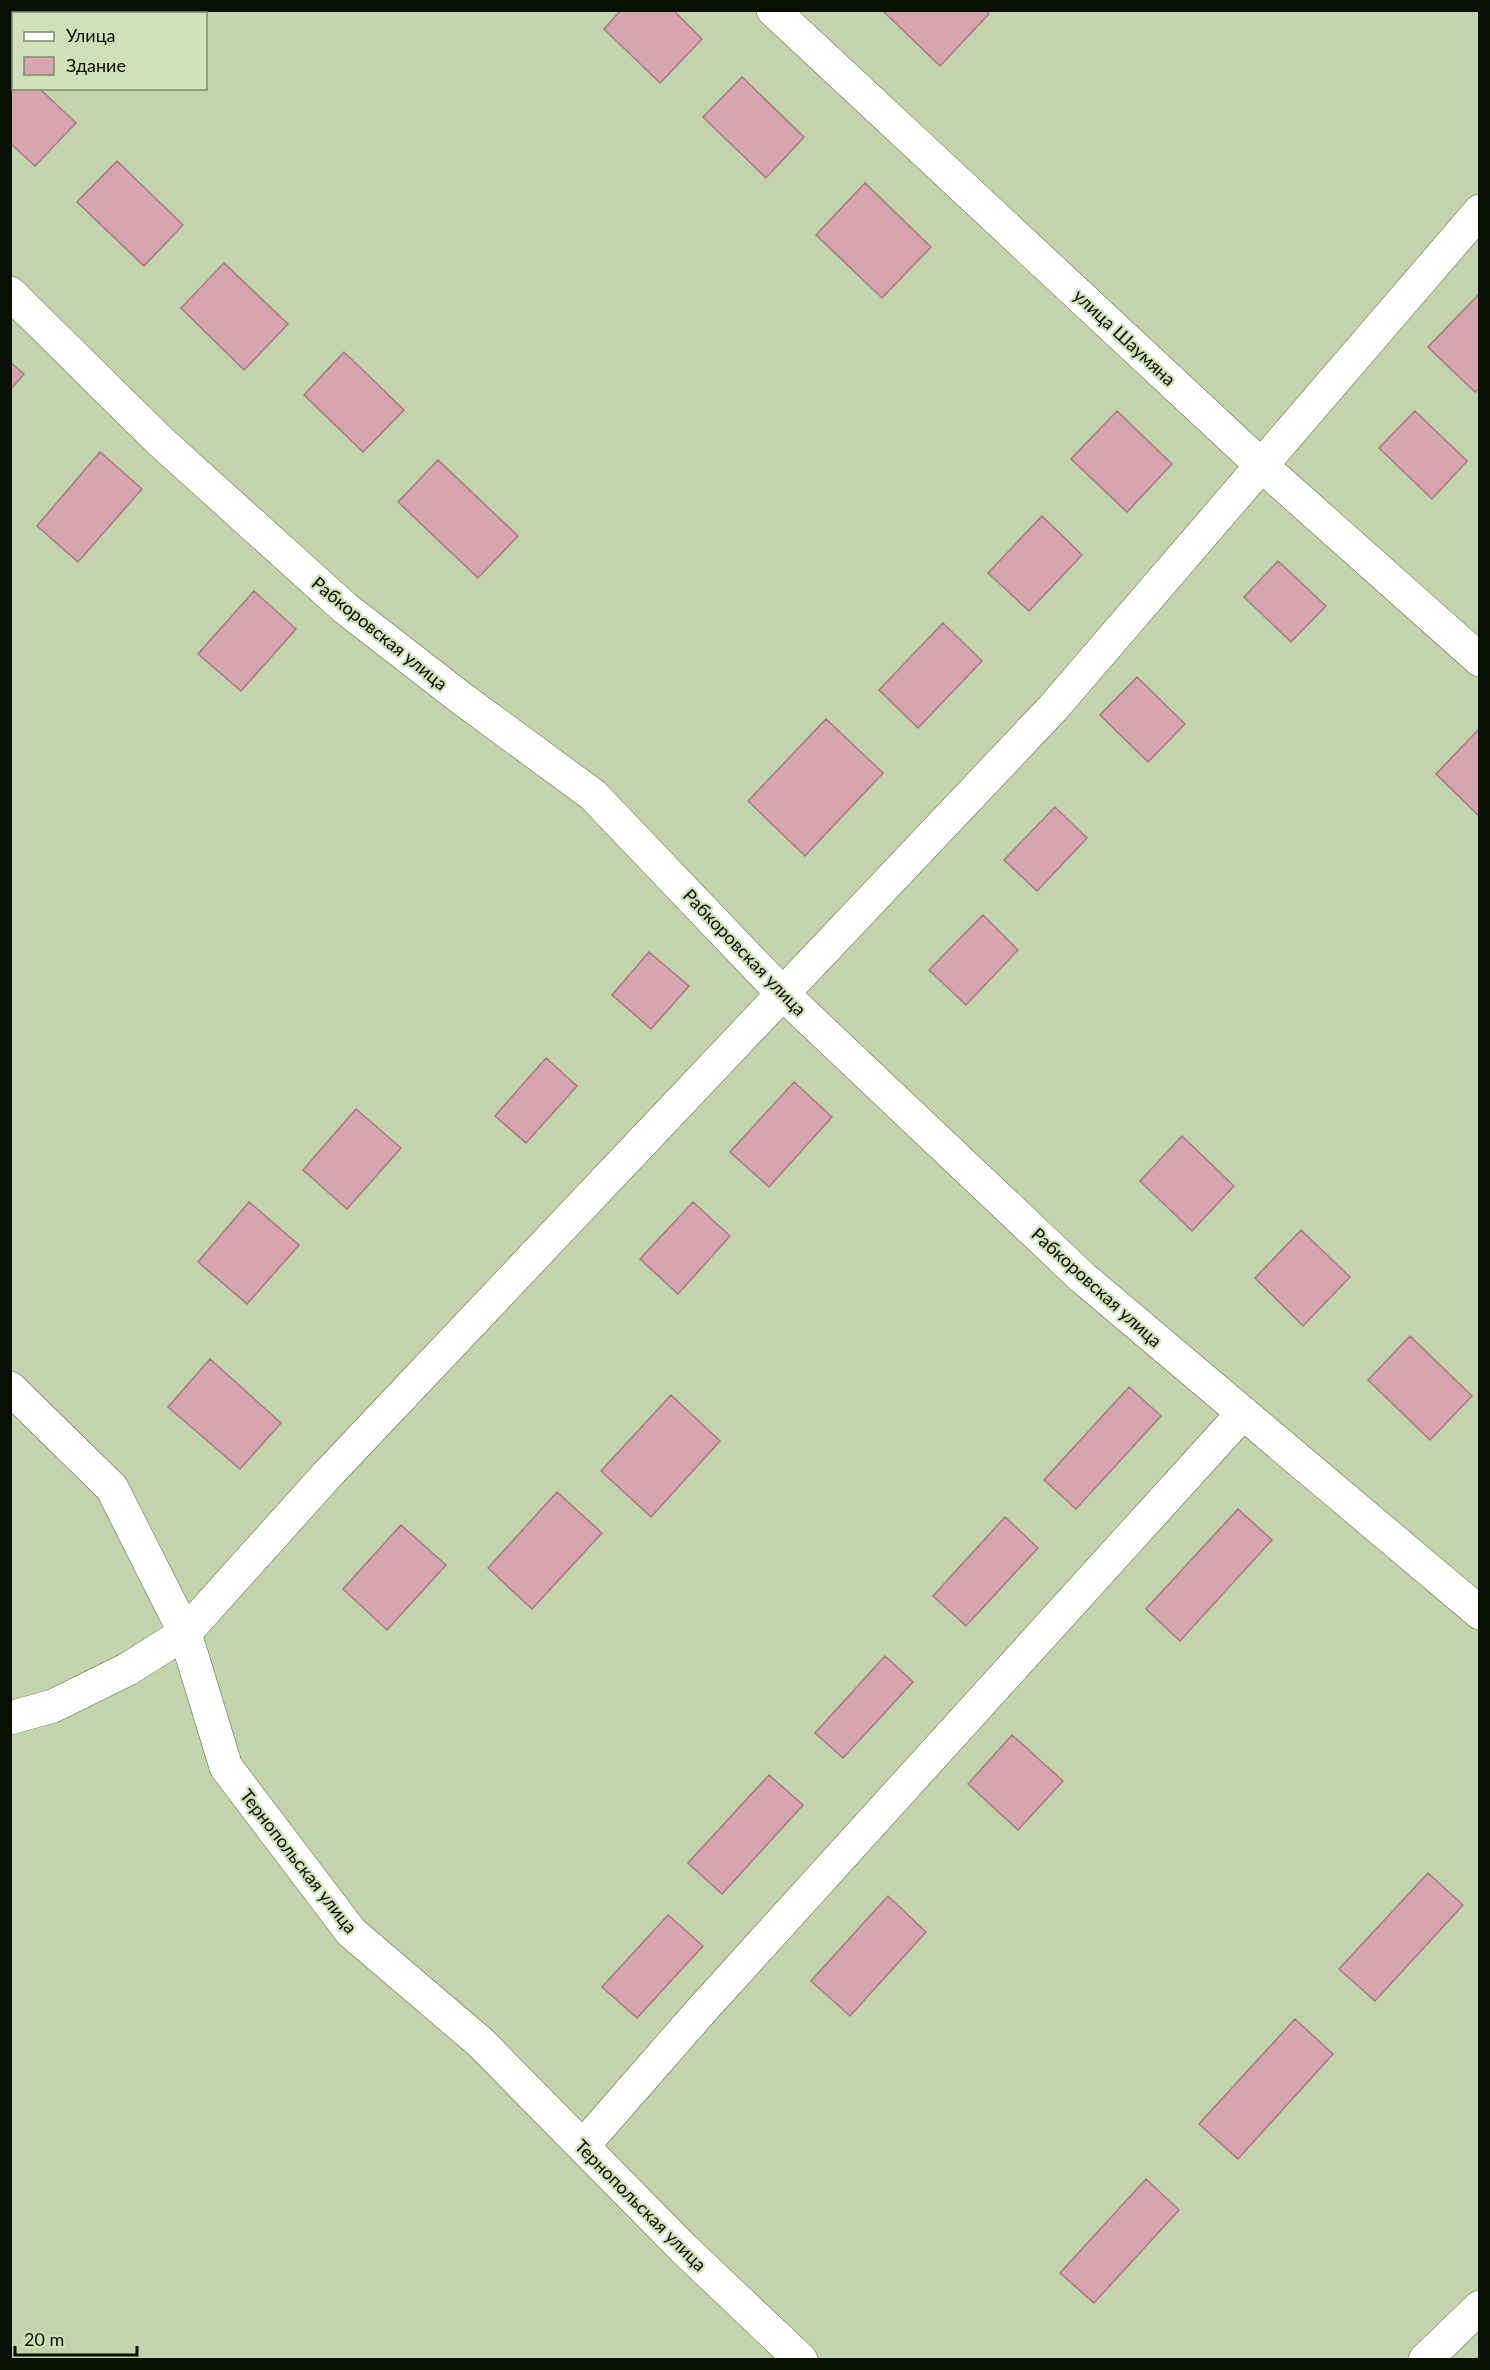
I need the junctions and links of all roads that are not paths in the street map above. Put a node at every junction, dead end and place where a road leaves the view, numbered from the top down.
1 (773, 10) edge
2 (1479, 211) edge
3 (10, 293) edge
4 (1261, 465) junction
5 (1479, 660) edge
6 (783, 994) junction
7 (10, 1388) edge
8 (1243, 1413) junction
9 (1479, 1613) edge
10 (185, 1633) junction
11 (10, 1718) edge
12 (583, 2146) junction
13 (1479, 2307) edge
14 (801, 2360) edge
15 (1425, 2360) edge

1 - 4 street, улица Шаумяна
2 - 4 street
3 - 6 street, Рабкоровская улица
4 - 5 street, улица Шаумяна
4 - 6 street
6 - 8 street, Рабкоровская улица
6 - 10 street
7 - 10 street, Тернопольская улица
8 - 9 street, Рабкоровская улица
8 - 12 street
10 - 11 street
10 - 12 street, Тернопольская улица
12 - 14 street, Тернопольская улица
13 - 15 street

